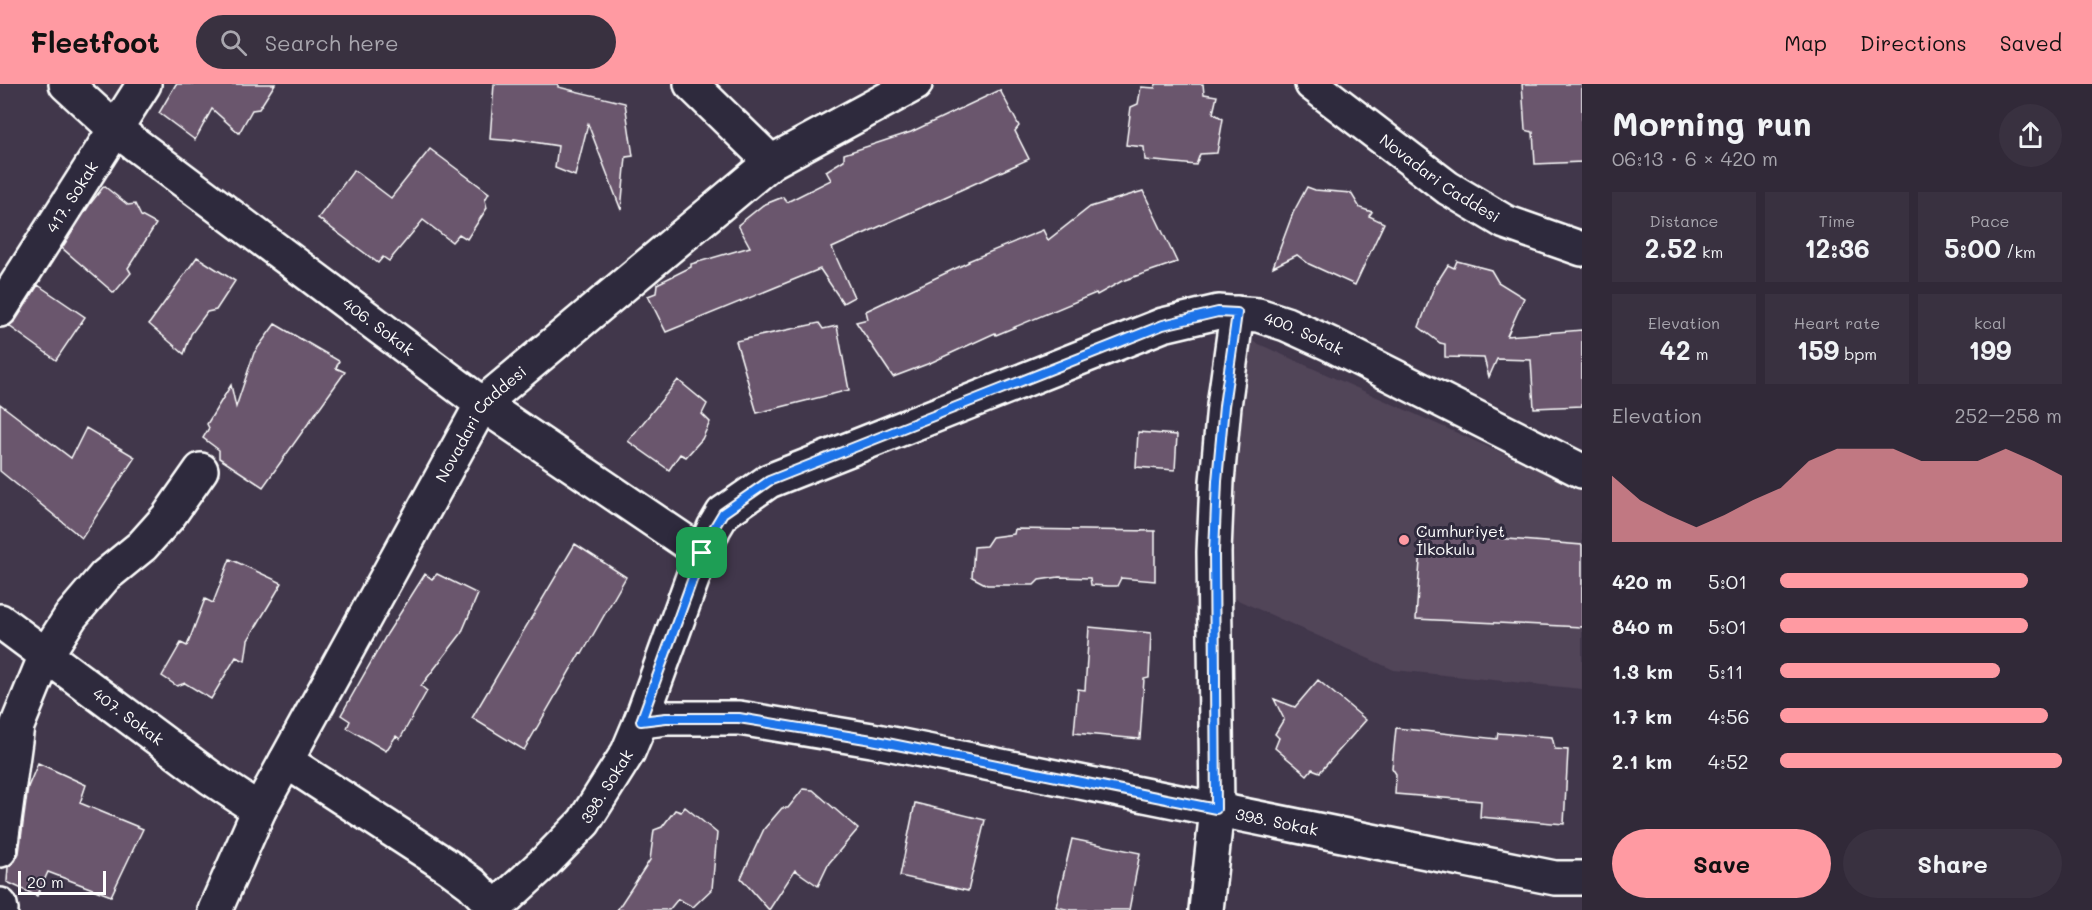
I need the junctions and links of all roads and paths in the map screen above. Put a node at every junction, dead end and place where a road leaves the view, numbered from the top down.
1 (66, 84) edge
2 (144, 84) edge
3 (691, 84) edge
4 (915, 84) edge
5 (1312, 84) edge
6 (115, 129) junction
7 (771, 162) junction
8 (1582, 249) edge
9 (0, 310) edge
10 (1237, 313) junction
11 (482, 405) junction
12 (201, 470) dead end
13 (1582, 471) edge
14 (702, 553) junction
15 (0, 621) edge
16 (46, 655) junction
17 (641, 721) junction
18 (286, 760) junction
19 (1216, 809) junction
20 (259, 810) junction
21 (0, 850) edge
22 (1582, 878) edge
23 (0, 905) edge
24 (496, 909) edge
25 (1, 910) edge
26 (215, 910) edge
27 (1206, 910) edge

1 - 6 street, 406. Sokak
2 - 6 street, 417. Sokak
3 - 7 street
4 - 7 street, Novadari Caddesi
5 - 8 street, Novadari Caddesi
6 - 9 street, 417. Sokak
6 - 11 street, 406. Sokak
7 - 11 street, Novadari Caddesi
10 - 13 street, 400. Sokak
10 - 14 street, 400. Sokak
10 - 19 street
11 - 14 street, 406. Sokak
11 - 18 street, Novadari Caddesi
12 - 16 street
14 - 17 street, 400. Sokak
15 - 16 street, 407. Sokak
16 - 20 street, 407. Sokak
16 - 21 street
17 - 19 street, 398. Sokak
17 - 24 street, 398. Sokak
18 - 20 street, Novadari Caddesi
18 - 24 street
19 - 22 street, 398. Sokak
19 - 27 street
20 - 26 street, Novadari Caddesi
23 - 25 street

